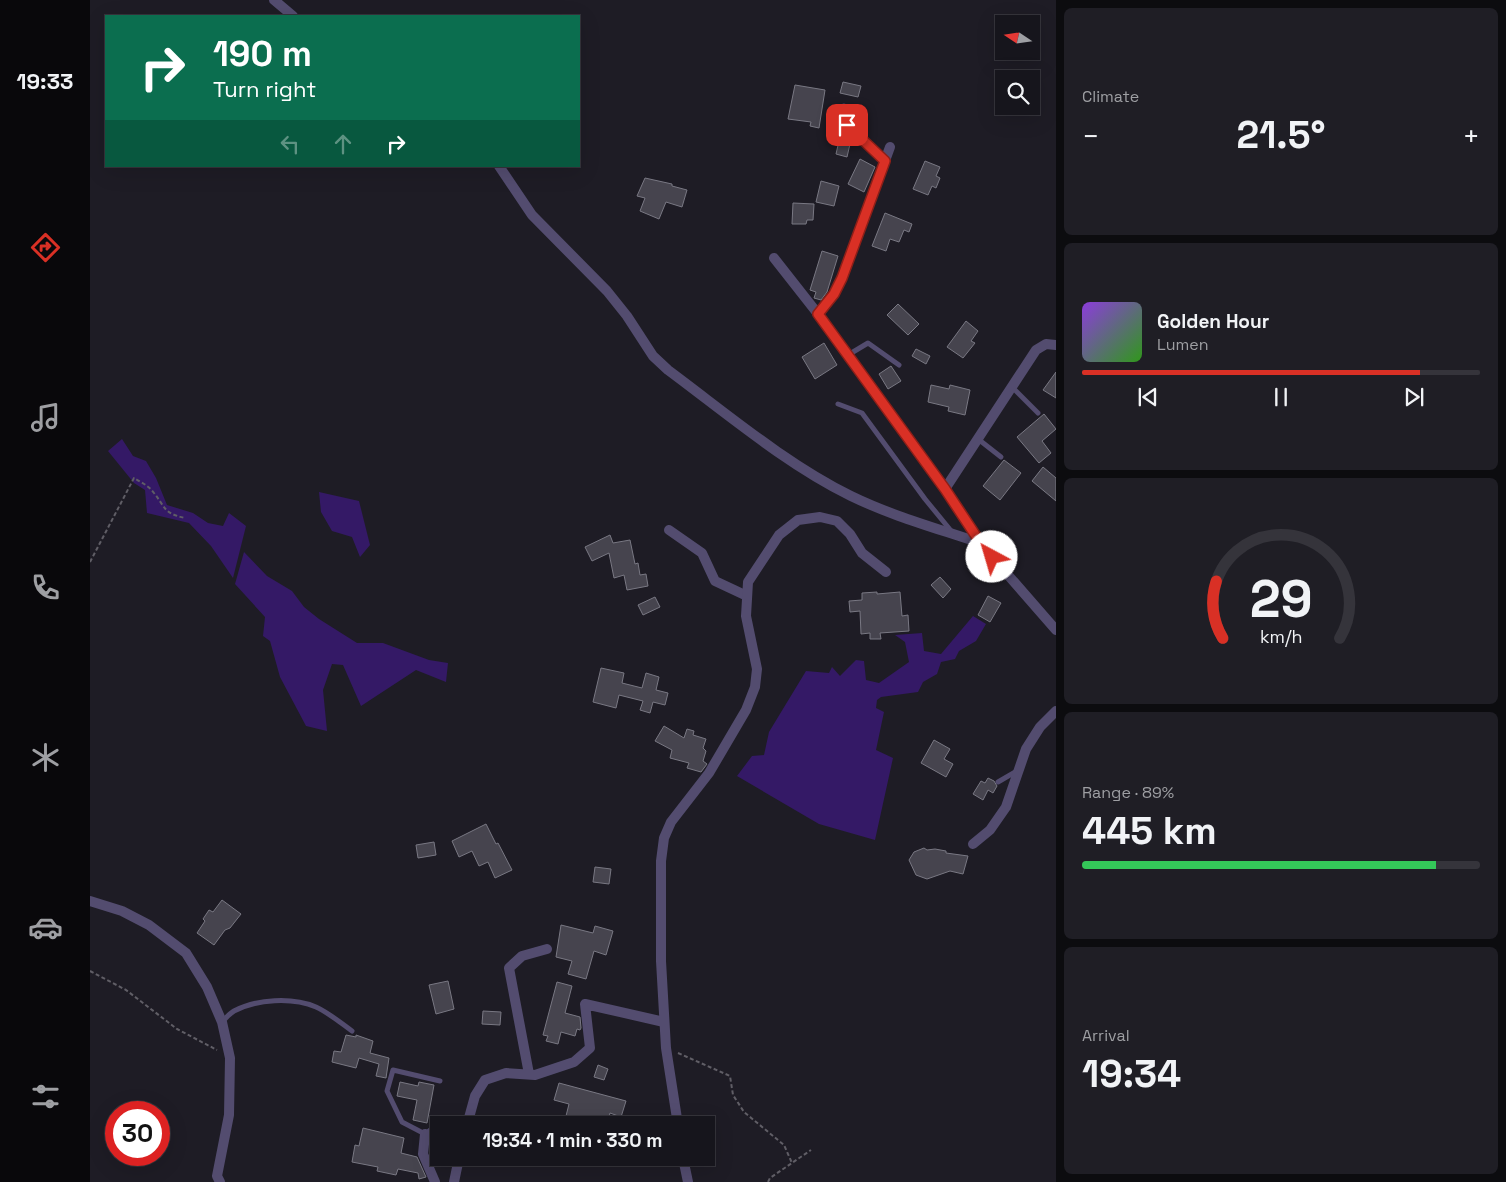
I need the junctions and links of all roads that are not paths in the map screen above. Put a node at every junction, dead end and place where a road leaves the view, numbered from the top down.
1 (274, 0) edge
2 (291, 15) edge
3 (844, 106) dead end
4 (890, 147) dead end
5 (885, 161) junction
6 (500, 167) edge
7 (774, 258) dead end
8 (818, 314) junction
9 (1056, 345) edge
10 (848, 355) junction
11 (898, 365) dead end
12 (1012, 386) junction
13 (838, 404) dead end
14 (1038, 413) dead end
15 (978, 438) junction
16 (1001, 457) dead end
17 (945, 489) junction
18 (669, 530) dead end
19 (954, 534) junction
20 (980, 542) junction
21 (886, 572) dead end
22 (747, 596) junction
23 (1056, 630) edge
24 (1056, 711) edge
25 (1019, 770) junction
26 (998, 782) dead end
27 (973, 844) dead end
28 (90, 901) edge
29 (547, 949) dead end
30 (222, 1022) junction
31 (664, 1022) junction
32 (352, 1031) dead end
33 (529, 1074) junction
34 (440, 1081) dead end
35 (468, 1116) edge
36 (677, 1116) edge
37 (430, 1130) edge
38 (425, 1134) junction
39 (457, 1166) edge
40 (685, 1166) edge
41 (220, 1182) edge
42 (435, 1182) edge
43 (454, 1182) edge
44 (688, 1182) edge

1 - 2 street
3 - 5 lane
4 - 5 street
5 - 8 street
6 - 19 street
7 - 8 street
8 - 10 street
9 - 12 street
10 - 11 lane
10 - 17 street
12 - 14 lane
12 - 15 street
13 - 19 lane
15 - 16 lane
15 - 17 street
17 - 20 street
18 - 22 street
19 - 20 street
20 - 23 street
21 - 22 street
22 - 31 street
24 - 25 street
25 - 26 lane
25 - 27 street
28 - 30 street
29 - 33 street
30 - 32 lane
30 - 41 street
31 - 33 street
31 - 36 street
33 - 35 street
34 - 38 lane
37 - 38 lane
38 - 42 street
39 - 43 street
40 - 44 street

